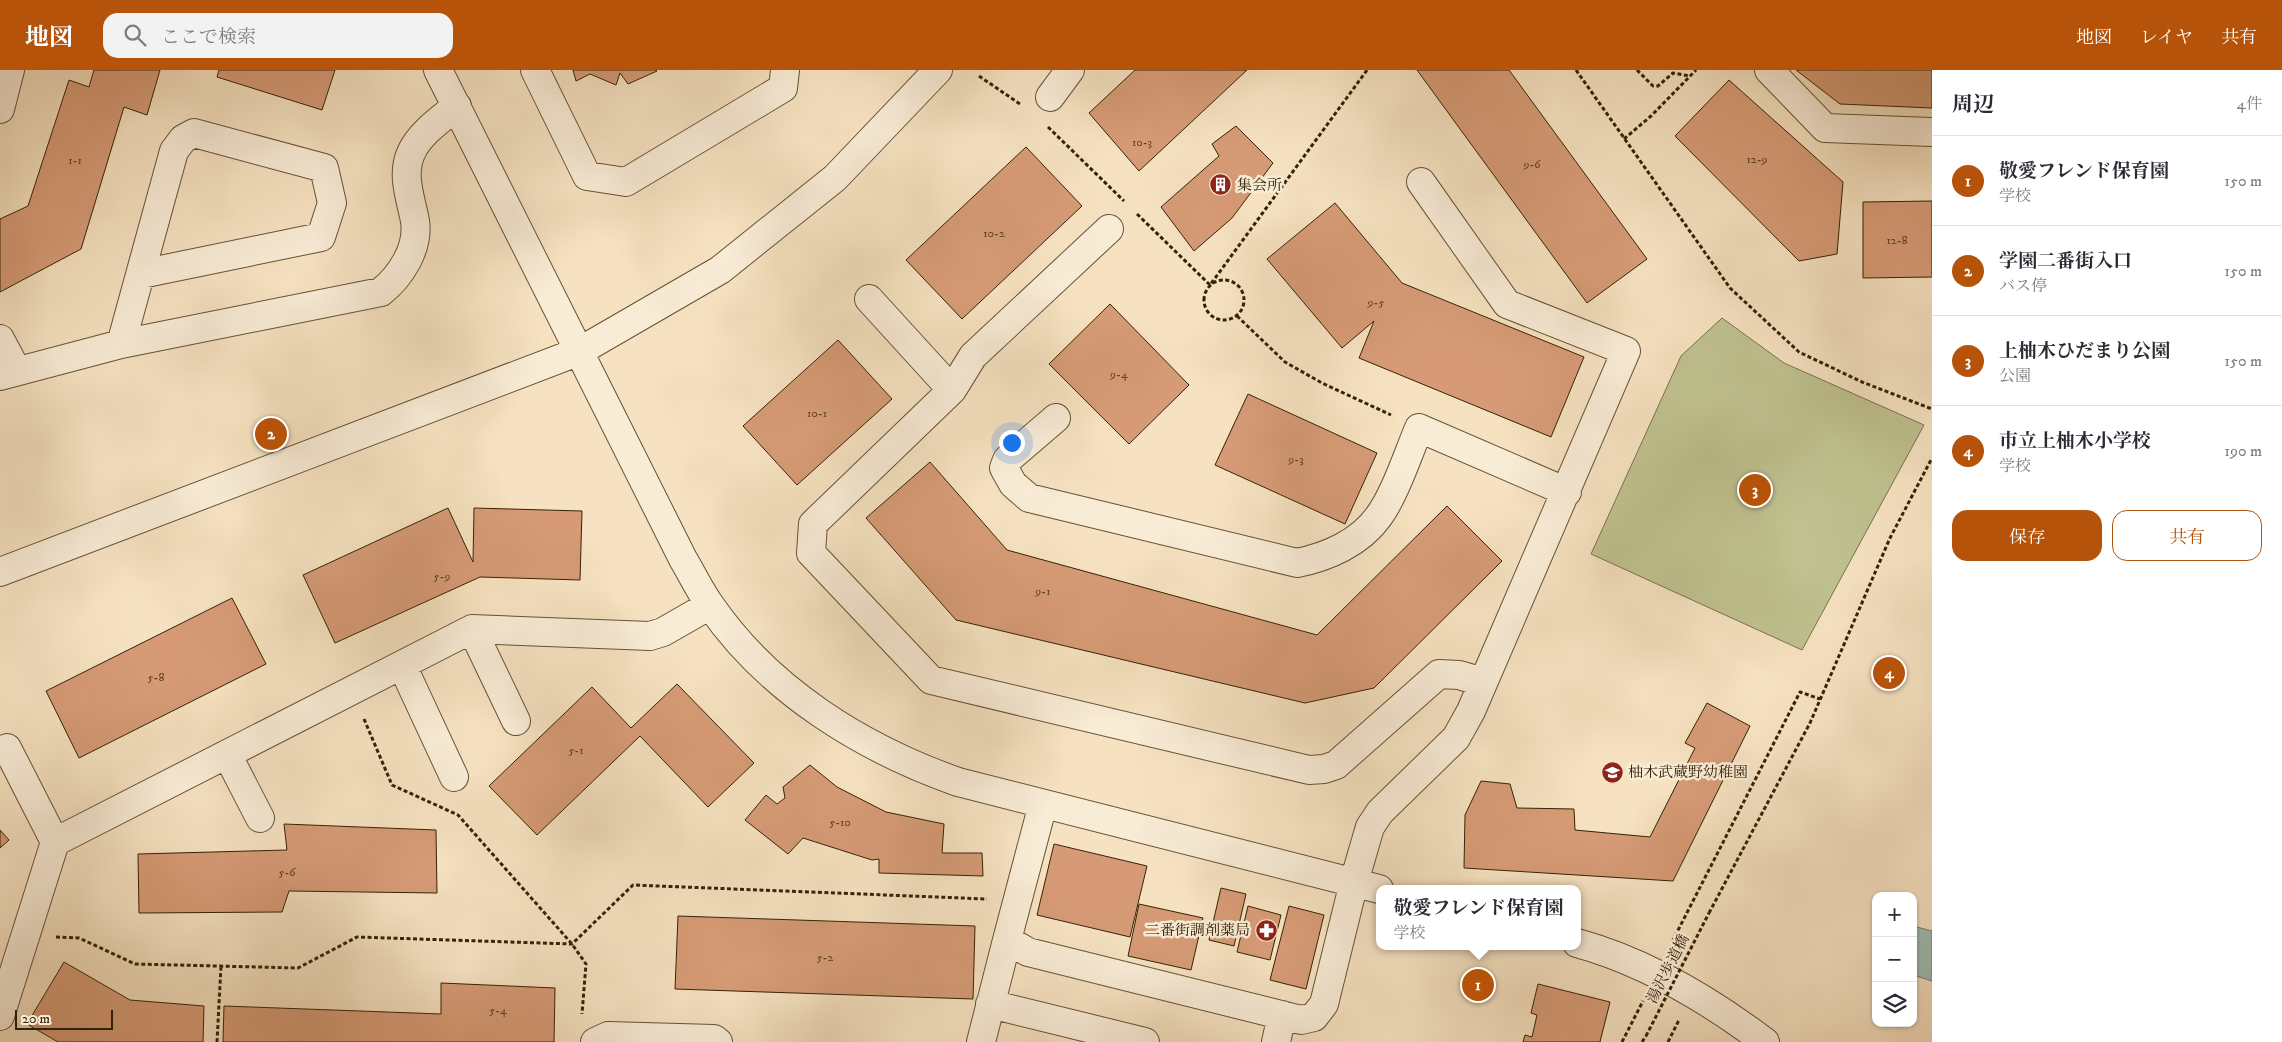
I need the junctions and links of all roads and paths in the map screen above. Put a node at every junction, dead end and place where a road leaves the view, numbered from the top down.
1 (10, 70) edge
2 (438, 70) edge
3 (535, 70) edge
4 (785, 70) edge
5 (938, 70) edge
6 (1070, 70) edge
7 (1368, 70) edge
8 (1576, 70) edge
9 (1637, 70) edge
10 (1696, 70) edge
11 (1769, 70) edge
12 (979, 76) dead end
13 (1690, 76) junction
14 (457, 106) junction
15 (0, 109) edge
16 (1040, 109) junction
17 (1932, 132) edge
18 (1624, 139) junction
19 (1421, 182) dead end
20 (1109, 229) dead end
21 (140, 274) junction
22 (1210, 285) junction
23 (868, 299) dead end
24 (1238, 316) junction
25 (0, 339) edge
26 (121, 344) junction
27 (580, 351) junction
28 (9, 373) edge
29 (952, 390) junction
30 (1932, 409) edge
31 (1056, 418) dead end
32 (1419, 428) junction
33 (1932, 458) edge
34 (1567, 492) junction
35 (0, 572) edge
36 (710, 605) junction
37 (472, 630) junction
38 (402, 666) junction
39 (1483, 682) junction
40 (351, 691) junction
41 (1820, 699) junction
42 (516, 722) dead end
43 (7, 748) dead end
44 (227, 754) junction
45 (454, 777) dead end
46 (1043, 804) junction
47 (260, 818) dead end
48 (55, 842) junction
49 (1367, 885) edge
50 (995, 899) dead end
51 (25, 937) junction
52 (1007, 940) junction
53 (1672, 942) dead end
54 (572, 944) junction
55 (1581, 944) edge
56 (221, 966) junction
57 (1645, 998) dead end
58 (990, 1004) junction
59 (1282, 1015) junction
60 (0, 1016) edge
61 (1681, 1017) dead end
62 (588, 1032) edge
63 (217, 1042) edge
64 (718, 1042) edge
65 (980, 1042) edge
66 (1145, 1042) edge
67 (1276, 1042) edge
68 (1622, 1042) edge
69 (1642, 1042) edge
70 (1668, 1042) edge
71 (1765, 1042) edge

1 - 15 street
2 - 14 street
3 - 4 street
5 - 27 street
6 - 16 street
7 - 22 path
8 - 18 path
9 - 13 path
10 - 13 path
11 - 17 street
12 - 16 path
13 - 18 path
14 - 26 street
14 - 27 street
16 - 22 path
18 - 30 path
19 - 34 street
20 - 29 street
21 - 21 street
21 - 26 street
22 - 24 path
22 - 24 path
23 - 29 street
24 - 32 path
25 - 28 street
26 - 28 street
27 - 35 street
27 - 36 street
29 - 39 street
31 - 32 street
32 - 34 street
33 - 41 path, 湯沢歩道橋
34 - 39 street
36 - 37 street
36 - 46 street
37 - 38 street
37 - 42 street
38 - 40 street
38 - 45 street
39 - 49 street
40 - 44 street
40 - 54 path
41 - 53 path
41 - 69 path, 湯沢歩道橋, bridge
43 - 48 street
44 - 47 street
44 - 48 street
46 - 49 street
46 - 52 street
48 - 51 street
49 - 59 street
50 - 54 path
51 - 56 path
51 - 60 street
52 - 58 street
52 - 59 street
54 - 56 path
54 - 62 path
55 - 71 street
56 - 63 path
57 - 68 path
58 - 65 street
58 - 66 street
59 - 67 street
61 - 70 path
62 - 64 street

